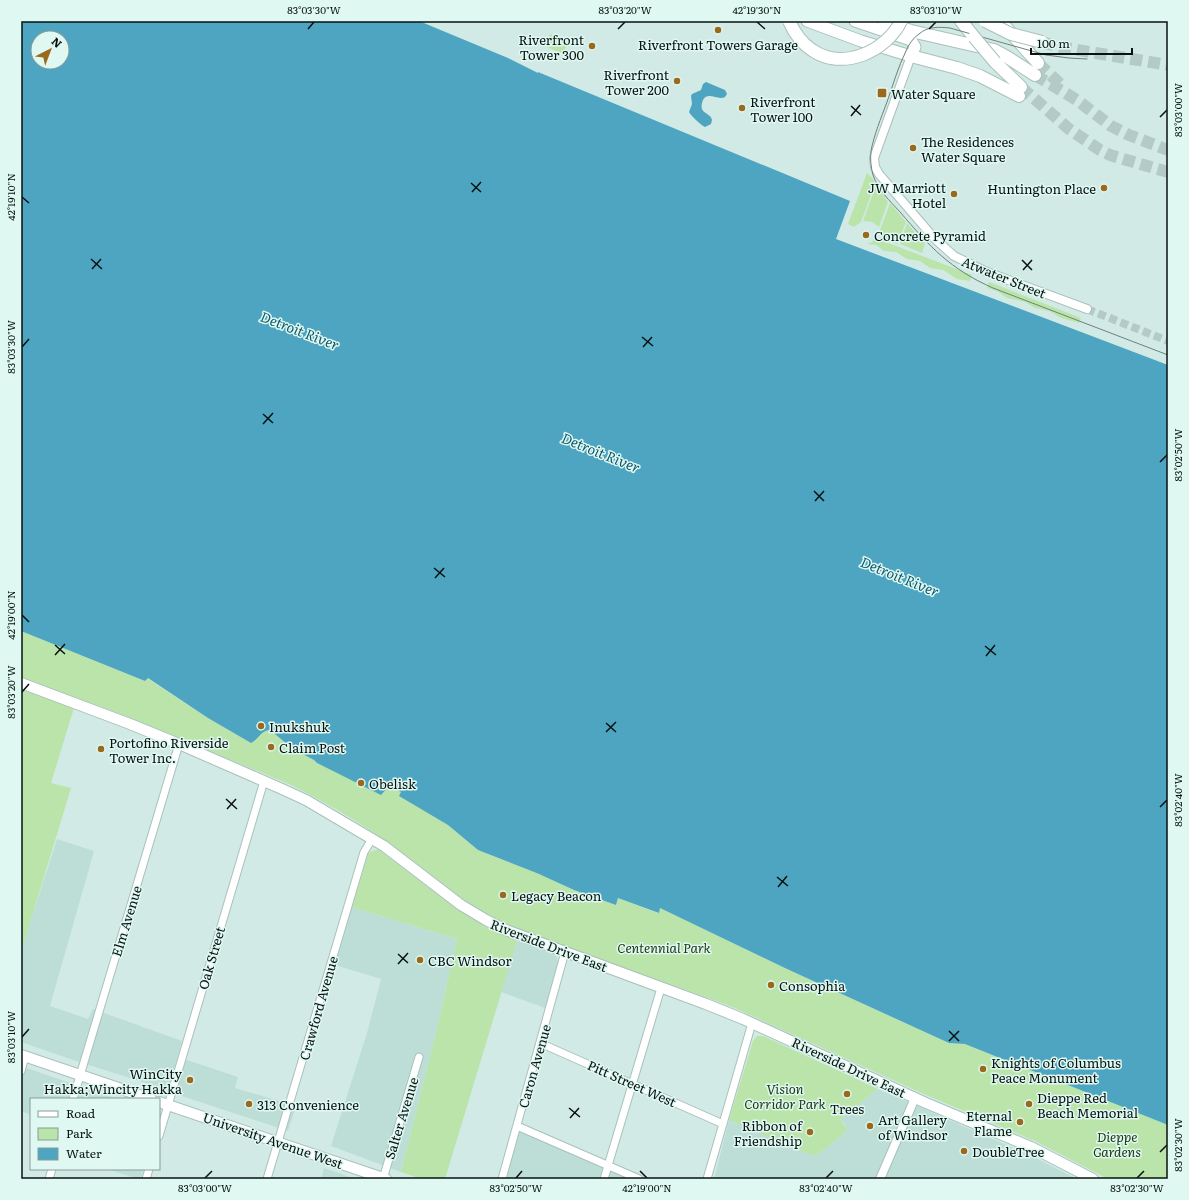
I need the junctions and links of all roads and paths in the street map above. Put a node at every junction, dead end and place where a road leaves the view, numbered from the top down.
1 (789, 21) edge
2 (807, 21) edge
3 (855, 21) edge
4 (901, 21) edge
5 (961, 21) edge
6 (985, 21) edge
7 (1000, 21) edge
8 (882, 22) edge
9 (1042, 42) tunnel mouth
10 (911, 56) junction
11 (1038, 63) tunnel mouth
12 (1035, 75) tunnel mouth
13 (1087, 309) tunnel mouth
14 (21, 683) edge
15 (179, 744) junction
16 (264, 781) junction
17 (372, 839) junction
18 (566, 952) junction
19 (661, 988) junction
20 (752, 1023) junction
21 (540, 1043) junction
22 (23, 1056) edge
23 (419, 1057) dead end
24 (21, 1071) edge
25 (81, 1075) junction
26 (632, 1084) junction
27 (73, 1098) edge
28 (148, 1098) edge
29 (916, 1098) junction
30 (164, 1103) edge
31 (723, 1124) junction
32 (516, 1126) junction
33 (160, 1129) edge
34 (278, 1142) junction
35 (608, 1166) junction
36 (267, 1179) edge
37 (384, 1179) edge
38 (502, 1179) edge
39 (604, 1179) edge
40 (639, 1179) edge
41 (708, 1179) edge
42 (880, 1179) edge
43 (1093, 1179) edge

1 - 4 highway, bridge
2 - 10 main road
3 - 10 main road
5 - 10 highway, bridge
6 - 9 highway, bridge
7 - 11 highway
8 - 12 highway
10 - 13 street, Atwater Street
14 - 15 main road, Riverside Drive East
15 - 16 main road, Riverside Drive East
15 - 25 street, Elm Avenue
16 - 17 main road, Riverside Drive East
16 - 30 street, Oak Street
17 - 18 main road, Riverside Drive East
17 - 34 street, Crawford Avenue
18 - 19 main road, Riverside Drive East
18 - 21 street, Caron Avenue
19 - 20 main road, Riverside Drive East
19 - 26 street
20 - 29 main road, Riverside Drive East
20 - 31 street
21 - 26 street, Pitt Street West
21 - 32 street, Caron Avenue
22 - 24 street
22 - 25 main road
23 - 37 street, Salter Avenue
25 - 27 street, Elm Avenue
25 - 28 main road
26 - 31 street, Pitt Street West
26 - 35 street
29 - 42 street
29 - 43 main road, Riverside Drive East
30 - 33 street, Oak Street
30 - 34 main road, University Avenue West
31 - 41 street
32 - 35 street
32 - 38 street, Caron Avenue
34 - 36 street, Crawford Avenue
34 - 37 main road, University Avenue West
35 - 39 street
35 - 40 street

